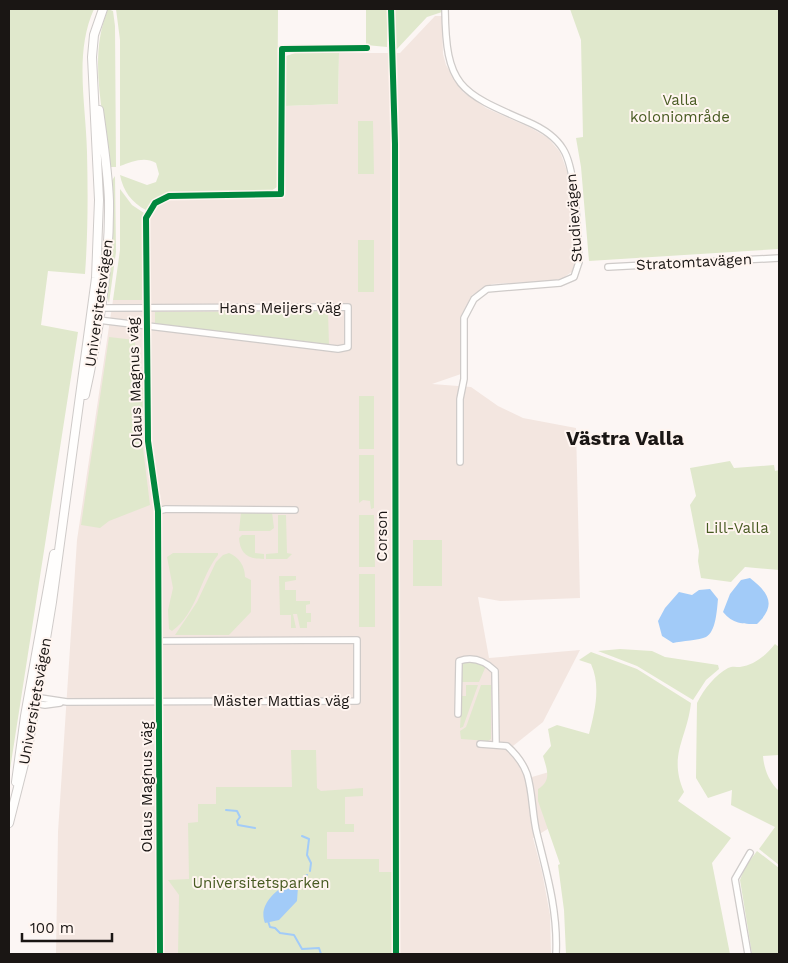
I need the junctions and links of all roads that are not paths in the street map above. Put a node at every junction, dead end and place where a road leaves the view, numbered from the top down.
1 (445, 9) edge
2 (102, 10) edge
3 (367, 48) dead end
4 (92, 56) junction
5 (779, 258) edge
6 (608, 266) dead end
7 (92, 307) junction
8 (101, 308) junction
9 (146, 309) junction
10 (90, 319) junction
11 (99, 320) junction
12 (145, 325) junction
13 (77, 429) junction
14 (460, 462) dead end
15 (295, 510) dead end
16 (158, 511) junction
17 (159, 640) junction
18 (32, 700) junction
19 (159, 702) junction
20 (458, 714) dead end
21 (480, 744) dead end
22 (496, 744) junction
23 (9, 822) edge
24 (750, 853) dead end
25 (160, 954) edge
26 (556, 954) edge
27 (748, 954) edge

1 - 14 street, Studievägen
2 - 4 main road, Universitetsvägen
3 - 9 street, Olaus Magnus väg
4 - 7 main road, Universitetsvägen
4 - 8 main road, Universitetsvägen
5 - 6 street, Stratomtavägen
7 - 8 street, Hans Meijers väg
7 - 10 main road, Universitetsvägen
8 - 9 street, Hans Meijers väg
8 - 11 main road, Universitetsvägen
9 - 12 street, Olaus Magnus väg
9 - 12 street, Hans Meijers väg
10 - 11 street, Hans Meijers väg
10 - 13 main road, Universitetsvägen
11 - 12 street, Hans Meijers väg
11 - 13 main road, Universitetsvägen
12 - 16 street, Olaus Magnus väg
13 - 18 main road, Universitetsvägen
15 - 16 street
16 - 17 street, Olaus Magnus väg
17 - 19 street, Olaus Magnus väg
17 - 19 street, Mäster Mattias väg
18 - 19 street, Mäster Mattias väg
18 - 23 main road, Universitetsvägen
19 - 25 street, Olaus Magnus väg
20 - 22 street
21 - 22 street
22 - 26 street
24 - 27 street

